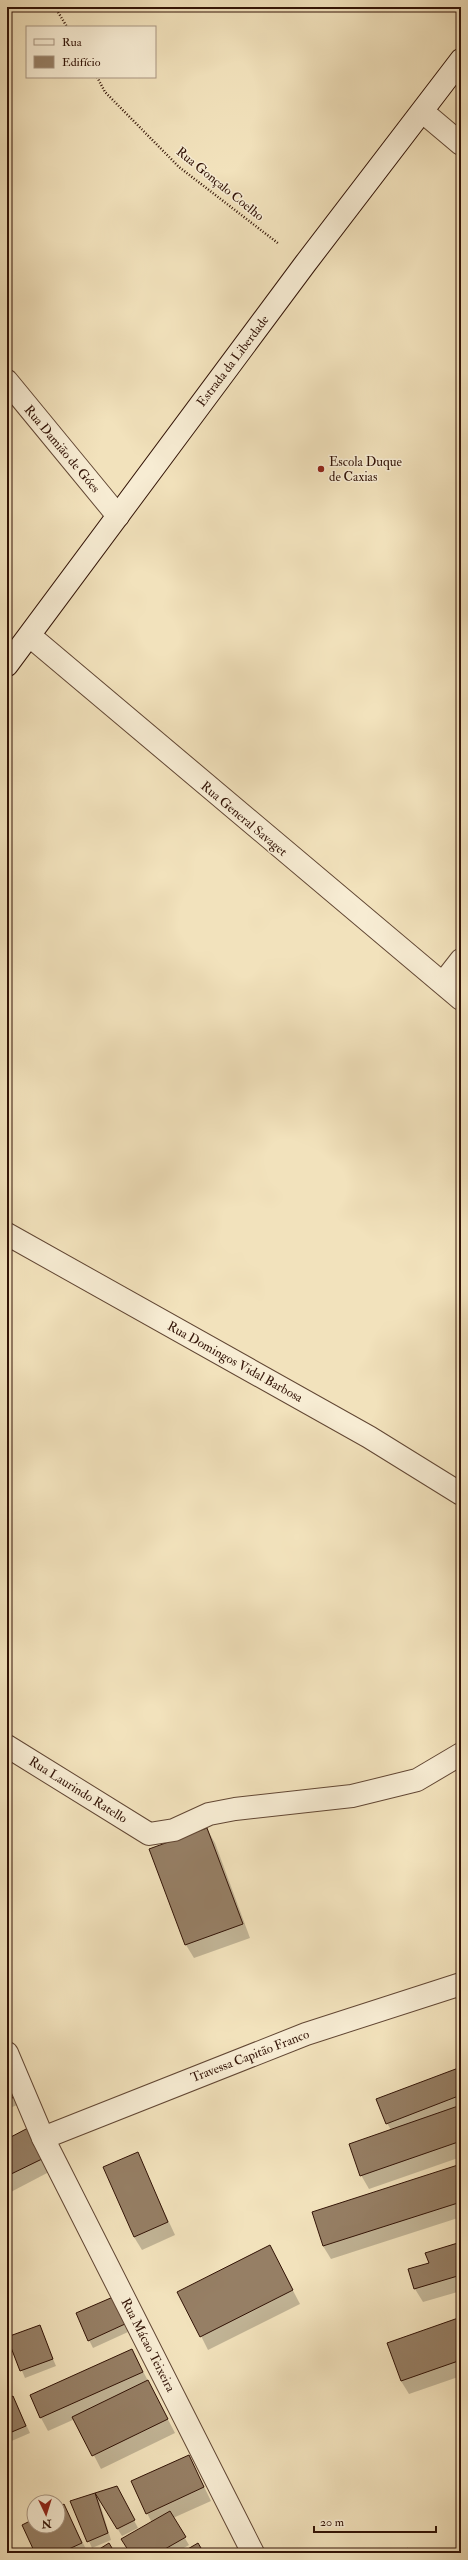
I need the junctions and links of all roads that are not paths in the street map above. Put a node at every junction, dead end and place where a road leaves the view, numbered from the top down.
1 (461, 60) edge
2 (423, 112) junction
3 (461, 144) edge
4 (7, 381) edge
5 (118, 516) junction
6 (30, 636) junction
7 (7, 665) edge
8 (461, 960) edge
9 (443, 983) junction
10 (461, 999) edge
11 (7, 1234) edge
12 (461, 1494) edge
13 (7, 1746) edge
14 (461, 1754) edge
15 (460, 1987) edge
16 (7, 2053) edge
17 (43, 2138) junction
18 (253, 2553) edge

1 - 2 street, Estrada da Liberdade
2 - 3 street
2 - 5 street, Estrada da Liberdade
4 - 5 street, Rua Damião de Góes
5 - 6 street, Estrada da Liberdade
6 - 7 street, Estrada da Liberdade
6 - 9 street, Rua General Savaget
8 - 9 street
9 - 10 street, Rua General Savaget
11 - 12 street, Rua Domingos Vidal Barbosa
13 - 14 street, Rua Laurindo Ratello
15 - 17 street, Travessa Capitão Franco
16 - 17 street, Rua Mácao Teixeira
17 - 18 street, Rua Mácao Teixeira

